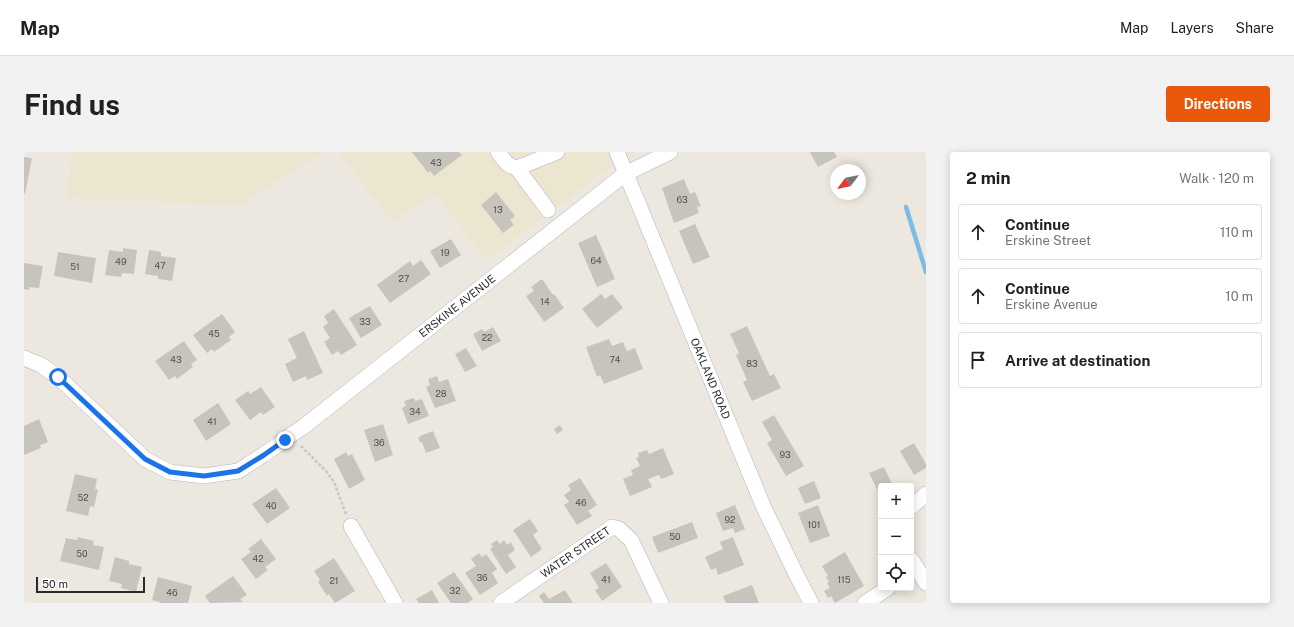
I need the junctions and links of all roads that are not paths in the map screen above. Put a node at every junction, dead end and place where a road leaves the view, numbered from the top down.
1 (498, 152) edge
2 (557, 152) edge
3 (617, 152) edge
4 (670, 152) edge
5 (517, 168) junction
6 (625, 174) junction
7 (548, 210) dead end
8 (24, 358) edge
9 (926, 494) edge
10 (914, 504) edge
11 (351, 526) road end
12 (914, 566) edge
13 (919, 578) edge
14 (883, 591) edge
15 (395, 603) edge
16 (501, 603) edge
17 (660, 603) edge
18 (811, 603) edge
19 (865, 603) edge

1 - 5 street
2 - 5 street
3 - 6 street, OAKLAND ROAD
4 - 6 street, ERSKINE AVENUE
5 - 7 street
6 - 8 street, ERSKINE AVENUE
6 - 18 street, OAKLAND ROAD
9 - 10 street
11 - 15 street
12 - 13 street
14 - 19 street
16 - 17 street, WATER STREET

